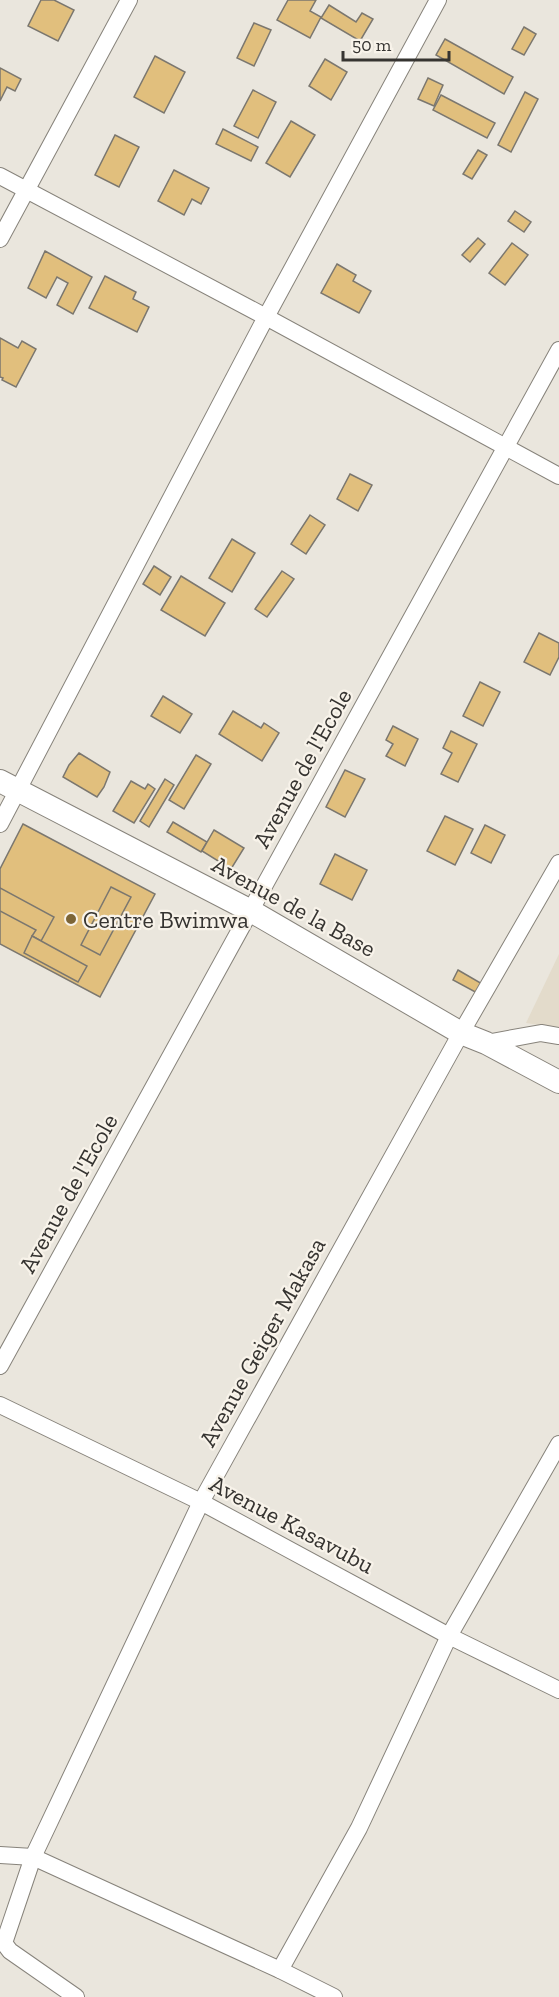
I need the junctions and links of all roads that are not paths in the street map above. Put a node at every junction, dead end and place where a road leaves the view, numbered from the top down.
1 (129, 0) edge
2 (438, 0) edge
3 (0, 176) edge
4 (27, 191) junction
5 (0, 240) edge
6 (266, 317) junction
7 (559, 350) edge
8 (506, 446) junction
9 (559, 476) edge
10 (9, 786) edge
11 (0, 824) edge
12 (559, 863) edge
13 (251, 911) junction
14 (460, 1033) junction
15 (559, 1036) edge
16 (486, 1043) junction
17 (559, 1082) edge
18 (0, 1366) edge
19 (0, 1405) edge
20 (559, 1444) edge
21 (201, 1502) junction
22 (449, 1636) junction
23 (559, 1690) edge
24 (0, 1854) edge
25 (33, 1857) junction
26 (280, 1970) junction
27 (76, 1997) edge
28 (334, 1997) edge

1 - 4 street
2 - 6 street
3 - 4 street
4 - 5 street
4 - 6 street
6 - 8 street
6 - 10 street
7 - 8 street, Avenue de l'Ecole
8 - 9 street
8 - 13 street, Avenue de l'Ecole
10 - 11 street
10 - 13 main road, Avenue de la Base
12 - 14 street, Avenue Geiger Makasa
13 - 14 main road, Avenue de la Base
13 - 18 street, Avenue de l'Ecole
14 - 16 main road, Avenue de la Base
14 - 21 street, Avenue Geiger Makasa
15 - 16 street
16 - 17 main road, Avenue de la Base
19 - 21 street, Avenue Kasavubu
20 - 22 street
21 - 22 street, Avenue Kasavubu
21 - 25 street, Avenue Geiger Makasa
22 - 23 street, Avenue Kasavubu
22 - 26 street
24 - 25 street
25 - 26 street
25 - 27 street, Avenue Geiger Makasa
26 - 28 street

